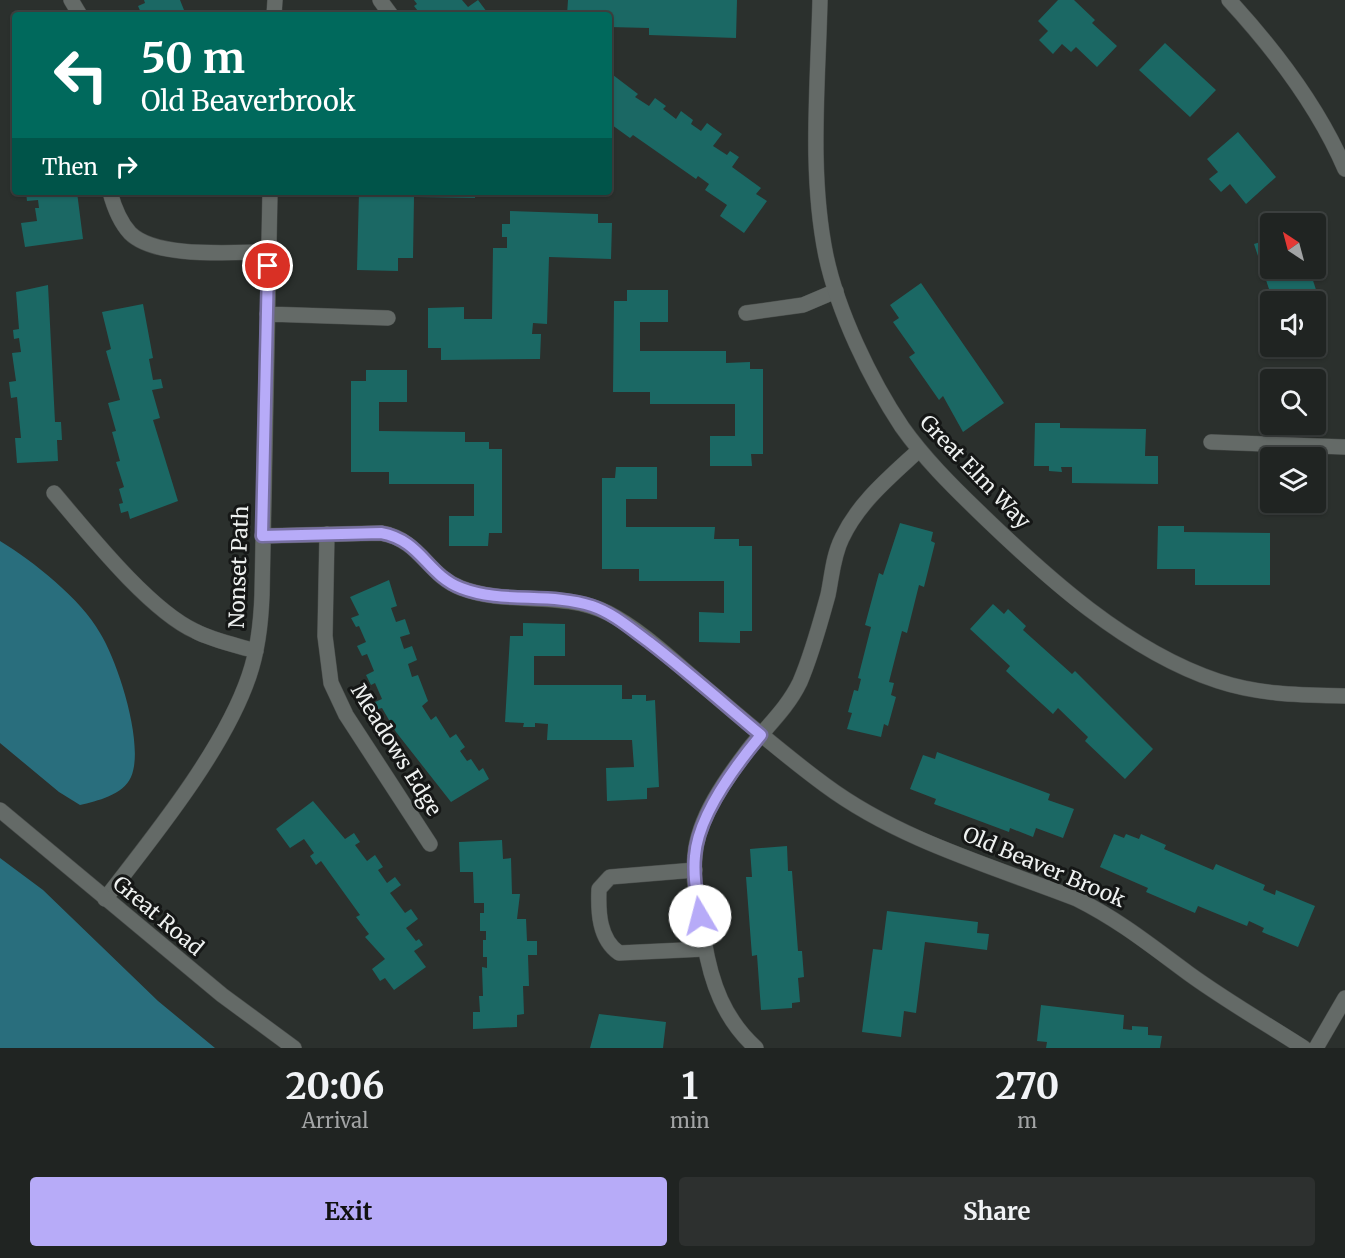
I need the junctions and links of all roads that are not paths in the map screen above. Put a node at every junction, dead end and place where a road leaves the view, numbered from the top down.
1 (820, 0) edge
2 (1229, 0) edge
3 (1345, 169) edge
4 (111, 195) edge
5 (270, 195) edge
6 (269, 252) junction
7 (836, 291) junction
8 (746, 313) dead end
9 (267, 314) junction
10 (388, 318) dead end
11 (1211, 442) dead end
12 (1345, 447) edge
13 (919, 450) junction
14 (54, 493) dead end
15 (327, 534) junction
16 (262, 536) junction
17 (256, 651) junction
18 (1345, 696) edge
19 (761, 735) junction
20 (0, 810) edge
21 (430, 844) dead end
22 (694, 870) junction
23 (105, 899) junction
24 (705, 949) junction
25 (1345, 998) edge
26 (294, 1048) edge
27 (756, 1048) edge
28 (1304, 1048) edge
29 (1316, 1048) edge

1 - 7 street, Great Elm Way
2 - 3 street
4 - 6 street
5 - 6 street, Nonset Path
6 - 9 street, Nonset Path
7 - 8 street
7 - 13 street, Great Elm Way
9 - 10 street
9 - 16 street, Nonset Path
11 - 12 street
13 - 18 street, Great Elm Way
13 - 19 street
14 - 17 street
15 - 16 street, Old Beaver Brook
15 - 19 street, Old Beaver Brook
15 - 21 street, Meadows Edge
16 - 17 street, Nonset Path
17 - 23 street, Nonset Path
19 - 22 street
19 - 28 street, Old Beaver Brook
20 - 23 street, Great Road
22 - 24 street
22 - 24 street
23 - 26 street, Great Road
24 - 27 street
25 - 29 street

